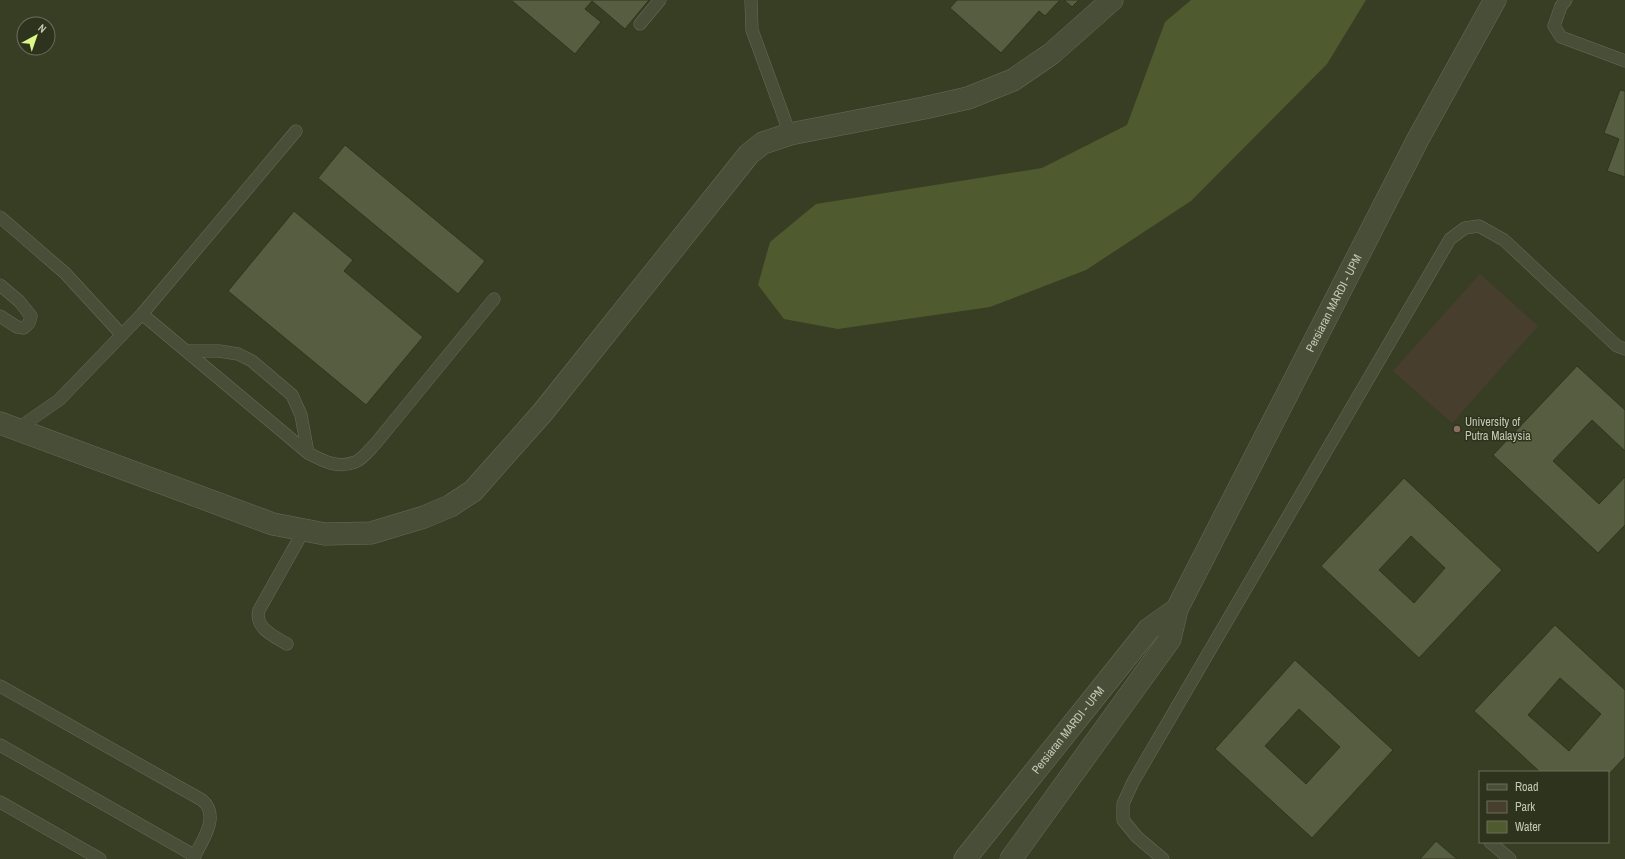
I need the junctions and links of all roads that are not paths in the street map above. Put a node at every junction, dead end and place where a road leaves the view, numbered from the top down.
1 (660, 0) edge
2 (751, 0) edge
3 (1112, 0) edge
4 (1495, 0) edge
5 (1566, 0) edge
6 (640, 24) dead end
7 (1625, 61) edge
8 (296, 131) dead end
9 (790, 134) junction
10 (0, 217) edge
11 (0, 285) edge
12 (494, 299) dead end
13 (142, 314) junction
14 (0, 316) edge
15 (122, 335) junction
16 (1625, 349) edge
17 (188, 351) junction
18 (9, 426) edge
19 (308, 452) junction
20 (304, 530) junction
21 (1177, 609) junction
22 (287, 644) dead end
23 (0, 686) edge
24 (0, 745) edge
25 (0, 802) edge
26 (1491, 843) edge
27 (194, 857) edge
28 (100, 859) edge
29 (965, 859) edge
30 (1010, 859) edge
31 (1163, 859) edge
32 (1510, 859) edge

1 - 6 lane
2 - 9 lane
3 - 9 street
4 - 21 street, Persiaran MARDI - UPM
5 - 7 lane
8 - 13 lane
9 - 20 street
10 - 15 lane
11 - 14 lane
12 - 19 lane
13 - 15 lane
13 - 17 lane
15 - 18 lane
16 - 31 lane
17 - 19 lane
17 - 19 lane
18 - 20 street
20 - 22 lane
21 - 29 street, Persiaran MARDI - UPM
21 - 30 street, Persiaran MARDI - UPM
23 - 27 lane
24 - 27 lane
25 - 28 lane
26 - 32 lane

